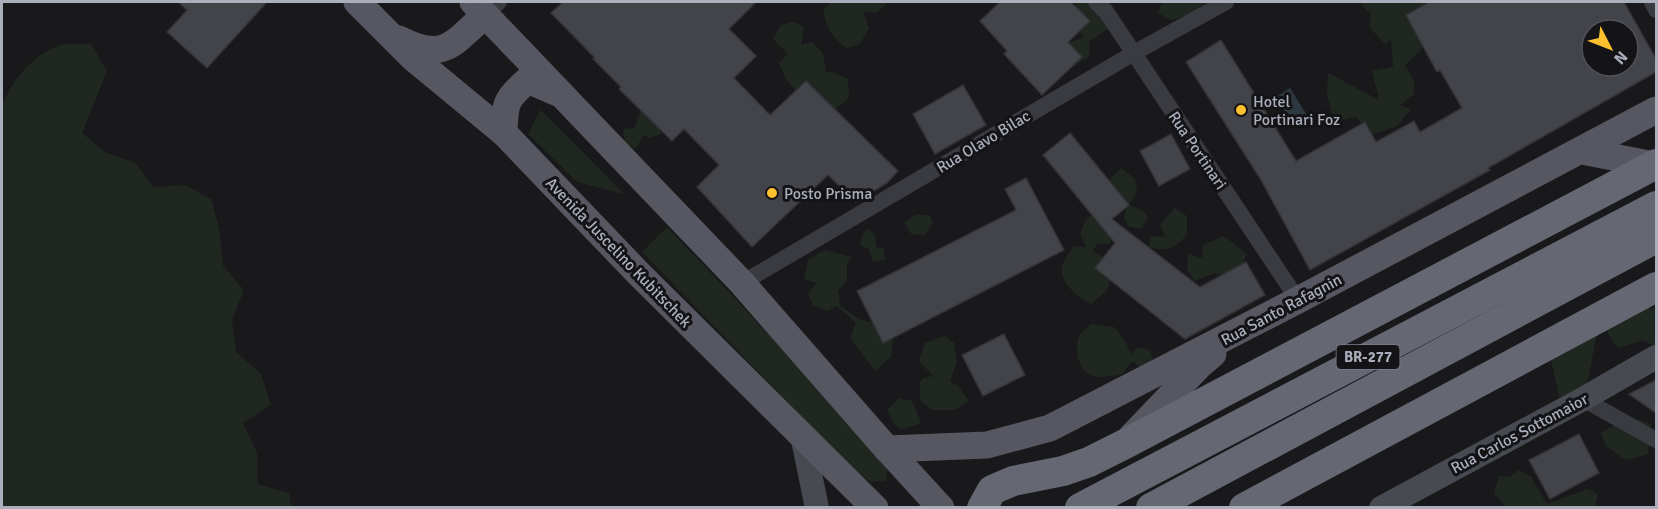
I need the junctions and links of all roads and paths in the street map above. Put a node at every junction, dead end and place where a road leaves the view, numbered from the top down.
1 (357, 2) edge
2 (1226, 2) edge
3 (1652, 2) edge
4 (1107, 5) edge
5 (486, 6) edge
6 (1656, 9) edge
7 (388, 33) junction
8 (1134, 52) junction
9 (563, 95) junction
10 (1656, 110) edge
11 (504, 133) junction
12 (1582, 150) junction
13 (1655, 164) edge
14 (1656, 206) edge
15 (1656, 238) edge
16 (742, 284) junction
17 (1656, 286) edge
18 (1298, 300) junction
19 (1249, 326) junction
20 (1656, 357) edge
21 (1583, 399) junction
22 (801, 435) junction
23 (1656, 441) edge
24 (1124, 445) junction
25 (887, 449) junction
26 (1279, 499) edge
27 (817, 507) edge
28 (875, 507) edge
29 (941, 507) edge
30 (982, 507) edge
31 (1080, 507) edge
32 (1150, 507) edge
33 (1244, 507) edge
34 (1381, 507) edge

1 - 7 main road, Avenida Juscelino Kubitschek
2 - 8 street, Rua Olavo Bilac
3 - 6 street
4 - 8 street, Rua Portinari
5 - 7 main road
5 - 9 main road
7 - 11 main road, Avenida Juscelino Kubitschek
8 - 16 street, Rua Olavo Bilac
8 - 18 street, Rua Portinari
9 - 11 main road
9 - 16 main road
10 - 12 main road, Rua Santo Rafagnin
11 - 22 main road, Avenida Juscelino Kubitschek
12 - 13 main road
12 - 18 main road, Rua Santo Rafagnin
13 - 24 highway
14 - 31 highway, BR-277
15 - 32 highway, BR-277
16 - 25 main road
17 - 26 highway
18 - 19 main road, Rua Santo Rafagnin
19 - 24 main road
19 - 25 main road, Rua Santo Rafagnin
20 - 21 street, Rua Carlos Sottomaior
21 - 23 street
21 - 34 street, Rua Carlos Sottomaior
22 - 27 street
22 - 28 main road, Avenida Juscelino Kubitschek
24 - 30 highway
25 - 29 main road
26 - 33 highway

